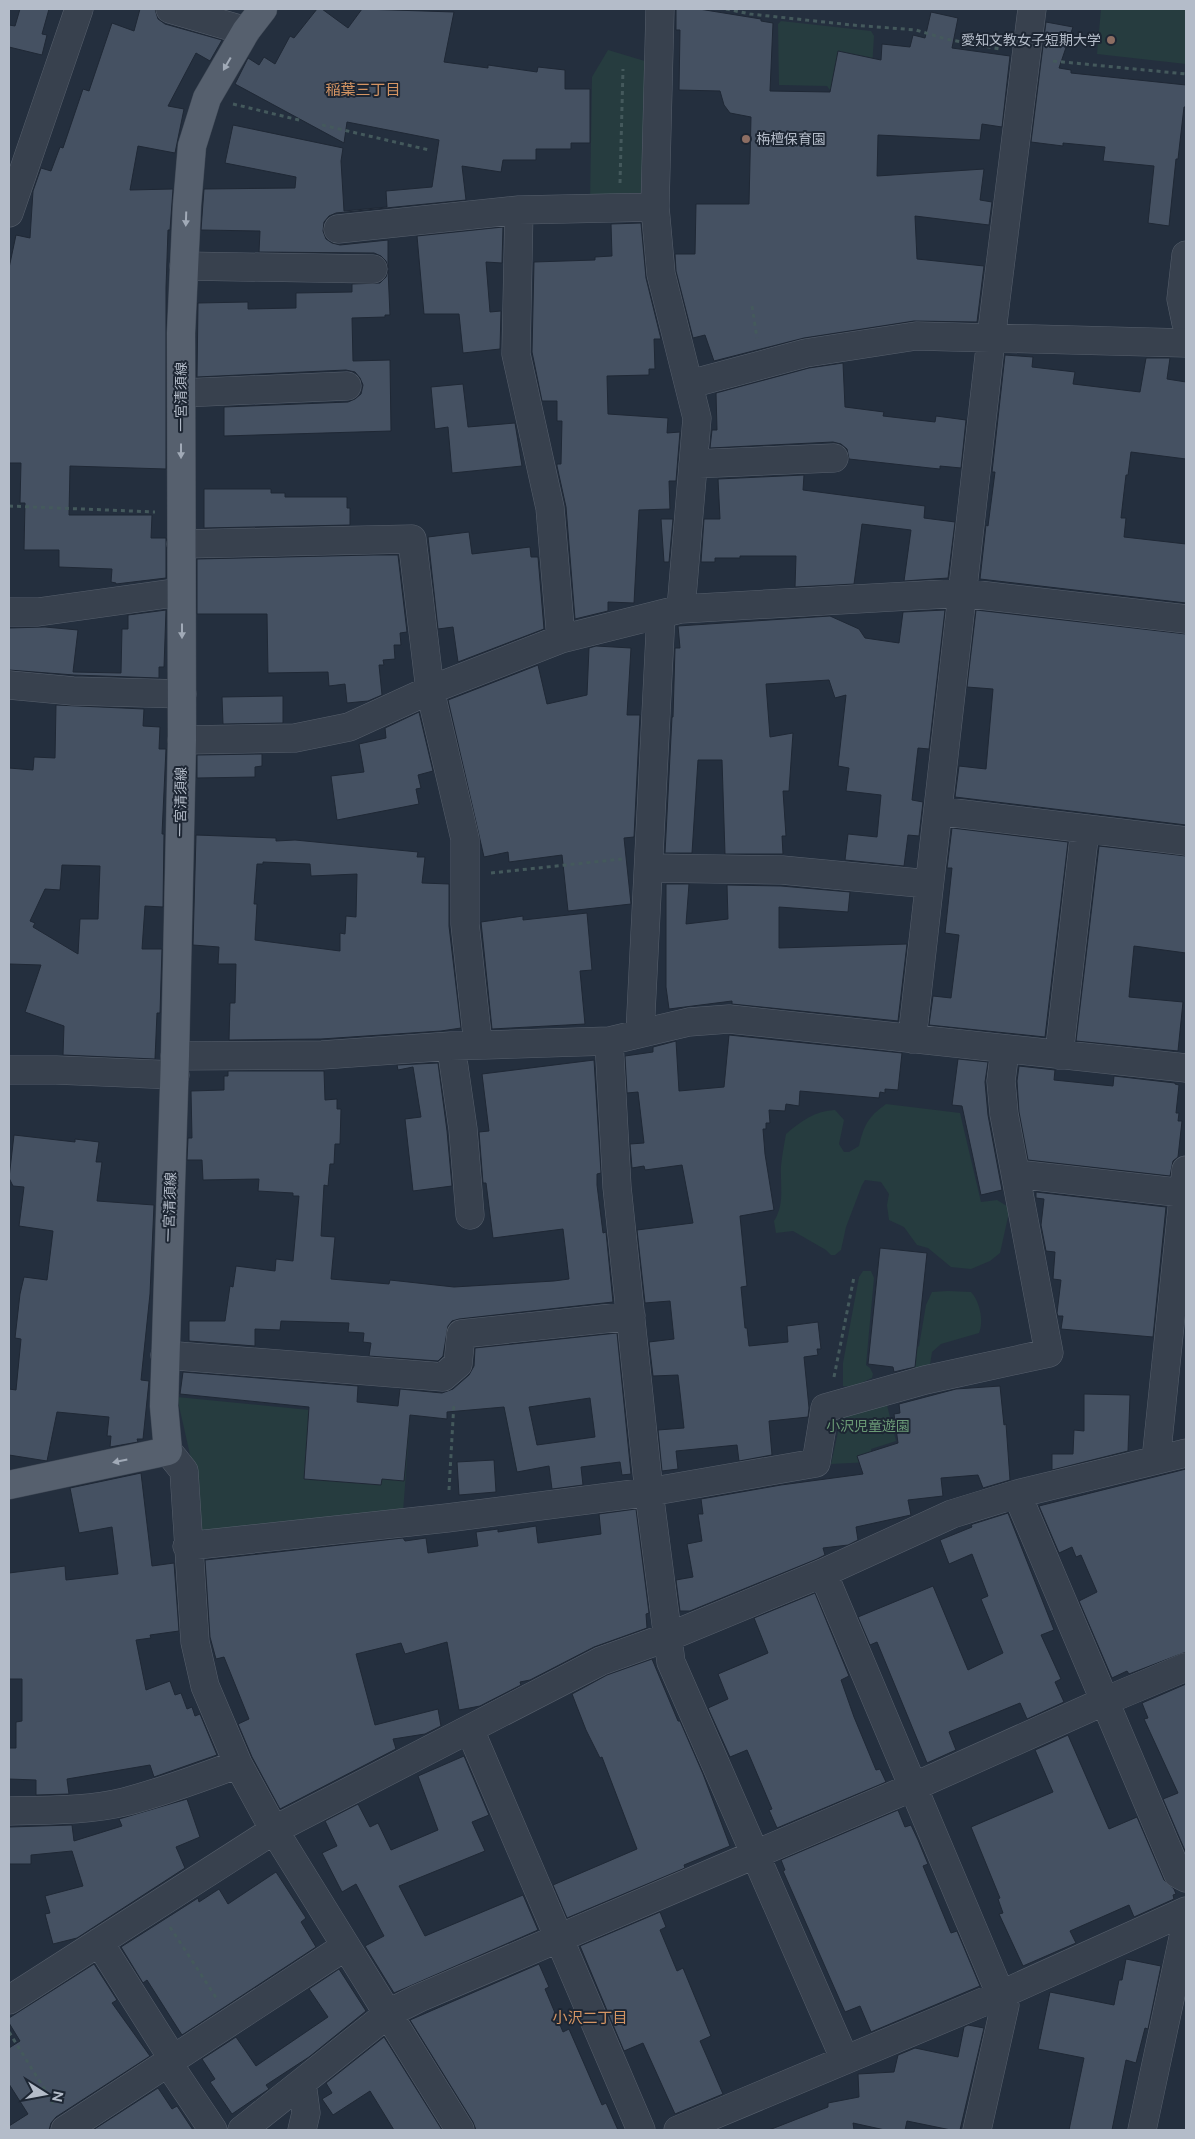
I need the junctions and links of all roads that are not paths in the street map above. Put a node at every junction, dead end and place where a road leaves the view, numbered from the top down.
1 (79, 9) edge
2 (170, 9) edge
3 (263, 9) edge
4 (660, 9) edge
5 (1032, 9) edge
6 (246, 32) junction
7 (655, 207) junction
8 (519, 210) junction
9 (9, 213) edge
10 (338, 229) dead end
11 (1186, 255) edge
12 (184, 266) junction
13 (373, 269) dead end
14 (1186, 323) edge
15 (991, 339) junction
16 (1186, 343) edge
17 (690, 384) junction
18 (347, 386) dead end
19 (182, 392) junction
20 (834, 458) dead end
21 (693, 464) junction
22 (181, 544) junction
23 (181, 592) junction
24 (962, 593) junction
25 (671, 611) junction
26 (9, 612) edge
27 (1186, 619) edge
28 (561, 639) junction
29 (9, 685) edge
30 (430, 690) junction
31 (182, 694) junction
32 (182, 740) junction
33 (938, 811) junction
34 (1085, 829) junction
35 (1186, 841) edge
36 (649, 862) junction
37 (929, 884) junction
38 (640, 1033) junction
39 (912, 1039) junction
40 (609, 1041) junction
41 (478, 1044) junction
42 (451, 1046) junction
43 (1005, 1049) junction
44 (1059, 1055) junction
45 (1186, 1064) edge
46 (175, 1066) junction
47 (1186, 1068) edge
48 (9, 1070) edge
49 (1016, 1174) junction
50 (1185, 1182) edge
51 (470, 1215) dead end
52 (631, 1316) junction
53 (165, 1355) junction
54 (168, 1450) junction
55 (1186, 1453) edge
56 (1156, 1460) junction
57 (9, 1485) edge
58 (649, 1492) junction
59 (1017, 1494) junction
60 (188, 1546) junction
61 (823, 1573) junction
62 (668, 1637) junction
63 (1186, 1667) edge
64 (1105, 1701) junction
65 (470, 1730) junction
66 (238, 1764) junction
67 (913, 1787) junction
68 (9, 1811) edge
69 (274, 1830) junction
70 (755, 1854) junction
71 (1186, 1878) edge
72 (1186, 1911) edge
73 (1186, 1924) edge
74 (559, 1938) junction
75 (99, 1942) junction
76 (346, 1946) junction
77 (1000, 1994) junction
78 (9, 2000) edge
79 (389, 2014) junction
80 (845, 2060) junction
81 (170, 2061) junction
82 (302, 2083) junction
83 (67, 2129) edge
84 (213, 2130) edge
85 (242, 2130) edge
86 (302, 2130) edge
87 (460, 2130) edge
88 (641, 2130) edge
89 (678, 2130) edge
90 (977, 2130) edge
91 (1142, 2130) edge

1 - 9 street
2 - 6 street
3 - 6 main road, 一宮清須線
4 - 7 street
5 - 15 street
6 -> 12 main road, 一宮清須線
7 - 8 street
7 - 17 street
8 - 10 street
8 - 28 street
11 - 14 street
12 - 13 street
12 - 19 main road, 一宮清須線
15 - 16 street
15 - 17 street
15 - 24 street
17 - 21 street
18 - 19 street
19 -> 22 main road, 一宮清須線
20 - 21 street
21 - 25 street
22 - 23 main road, 一宮清須線
22 - 30 street
23 - 26 street
23 -> 31 main road, 一宮清須線
24 - 25 street
24 - 27 street
24 - 33 street
25 - 28 street
25 - 36 street
28 - 30 street
29 - 31 street
30 - 32 street
30 - 41 street
31 - 32 main road, 一宮清須線
32 - 46 main road, 一宮清須線
33 - 34 street
33 - 37 street
34 - 35 street
34 - 44 street
36 - 37 street
36 - 38 street
37 - 39 street
38 - 39 street
38 - 40 street
39 - 43 street
40 - 41 street
40 - 52 street
41 - 42 street
42 - 46 street
42 - 51 street
43 - 44 street
43 - 49 street
44 - 47 street
45 - 47 street
46 - 48 street
46 - 53 main road, 一宮清須線
49 - 50 street
49 - 58 street
50 - 56 street
52 - 53 street
52 - 58 street
53 - 54 main road, 一宮清須線
54 -> 57 main road
54 - 60 street
55 - 56 street
56 - 59 street
58 - 60 street
58 - 62 street
59 - 61 street
59 - 64 street
60 - 66 street
61 - 62 street
61 - 67 street
62 - 65 street
62 - 70 street
63 - 64 street
64 - 67 street
64 - 71 street
65 - 69 street
65 - 74 street
66 - 68 street
66 - 69 street
67 - 70 street
67 - 77 street
69 - 75 street
69 - 76 street
70 - 74 street
70 - 80 street
72 - 77 street
73 - 91 street
74 - 79 street
74 - 88 street
75 - 78 street
75 - 81 street
76 - 79 street
76 - 81 street
77 - 80 street
77 - 90 street
79 - 82 street
79 - 87 street
80 - 89 street
81 - 83 street
81 - 84 street
82 - 85 street
82 - 86 street

